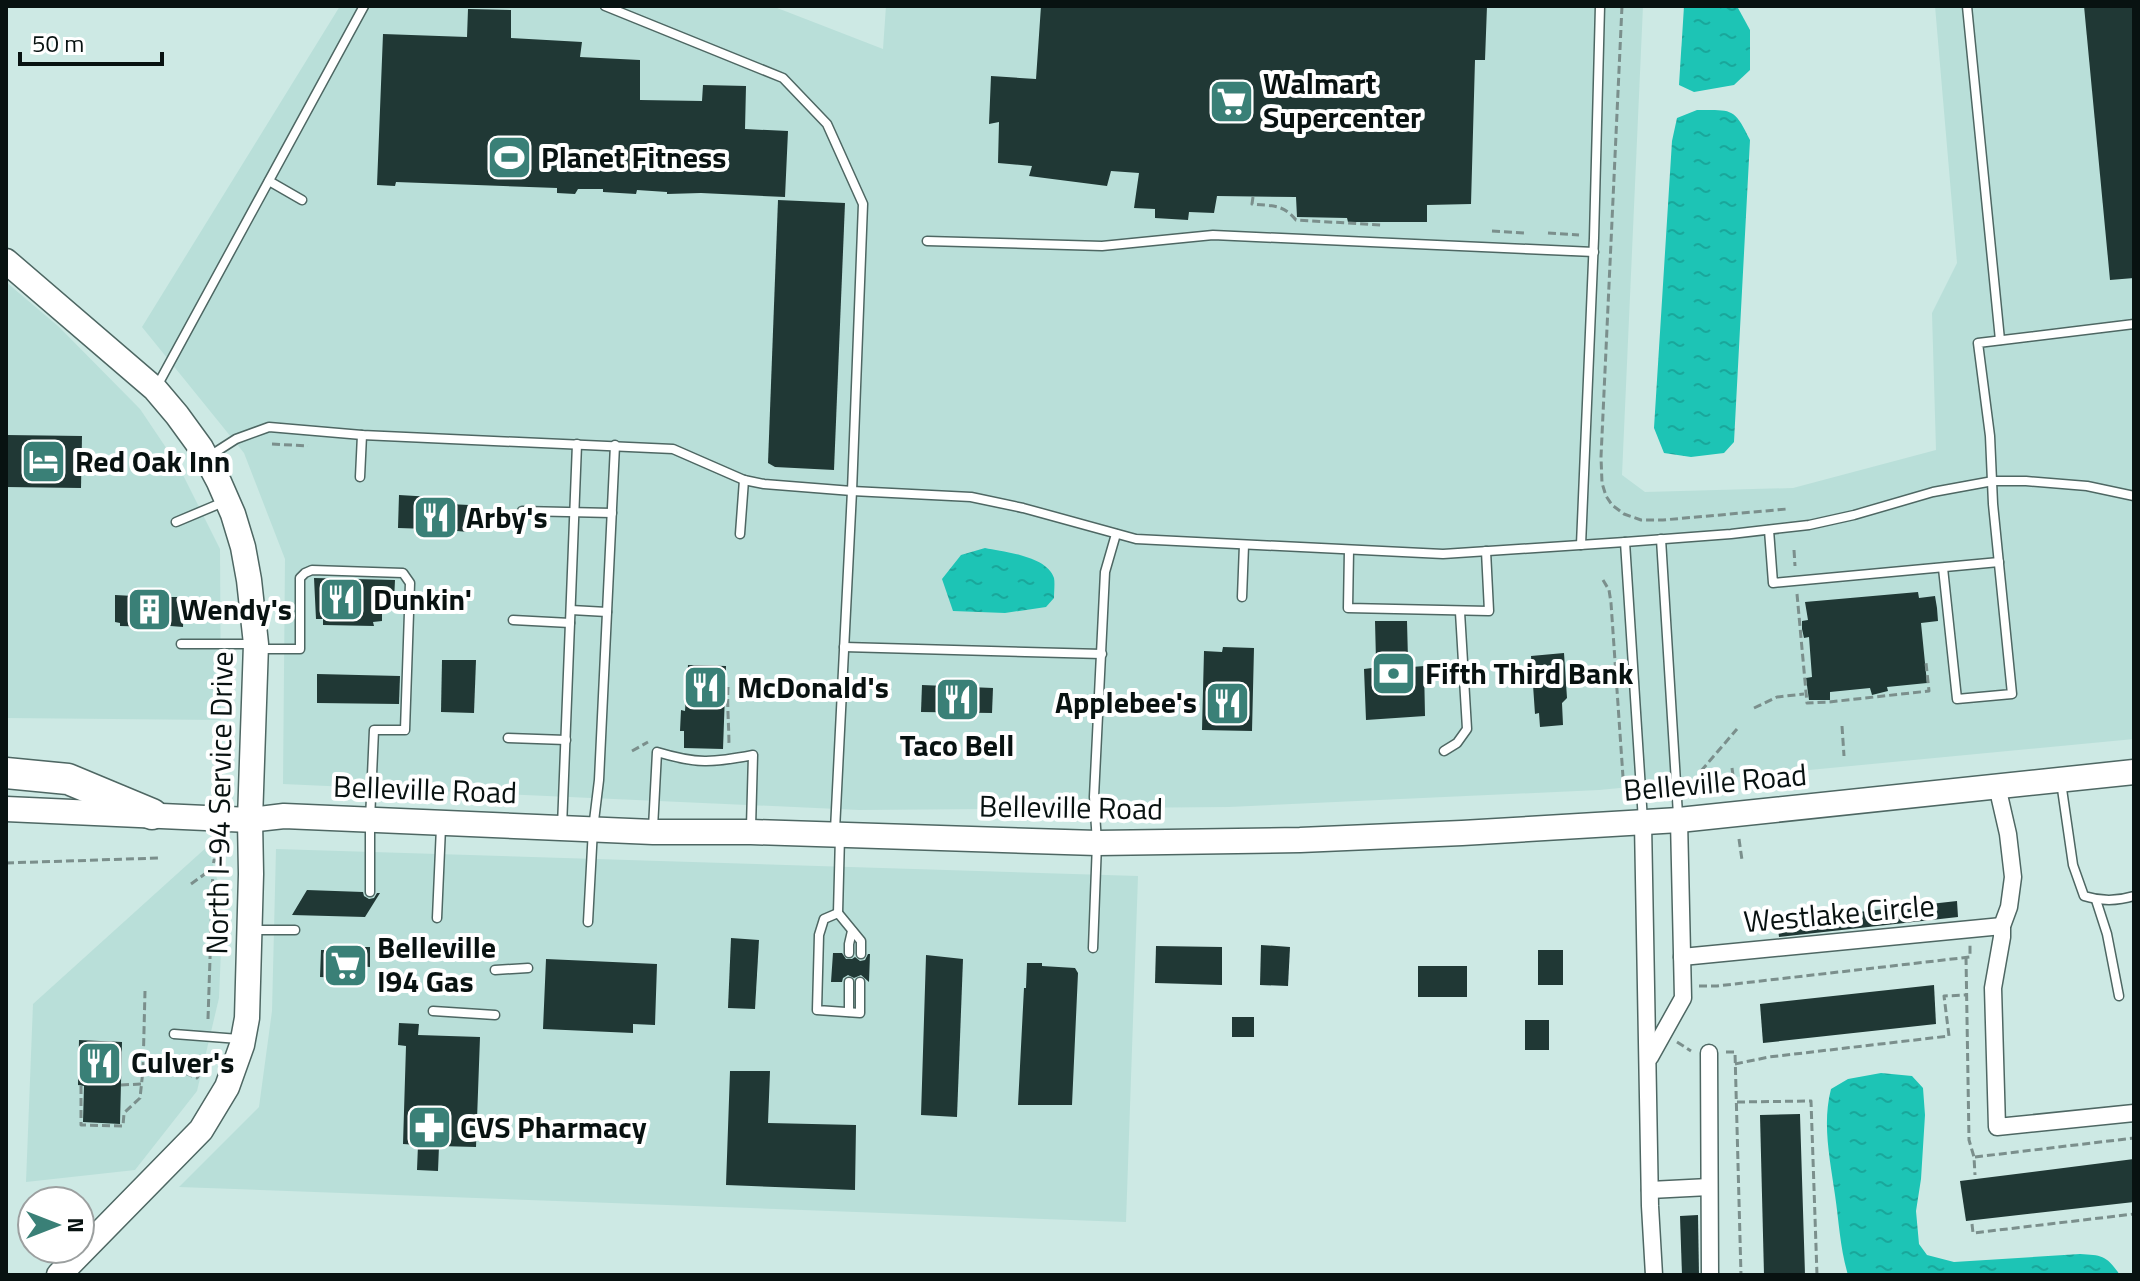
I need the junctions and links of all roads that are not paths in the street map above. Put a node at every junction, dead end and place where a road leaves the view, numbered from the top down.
1 (364, 6) edge
2 (605, 6) edge
3 (1600, 6) edge
4 (1967, 6) edge
5 (269, 181) junction
6 (302, 200) dead end
7 (927, 241) dead end
8 (1594, 252) junction
9 (6, 261) edge
10 (2134, 324) edge
11 (2000, 340) junction
12 (155, 389) junction
13 (362, 435) junction
14 (577, 444) junction
15 (615, 445) junction
16 (206, 458) junction
17 (360, 477) dead end
18 (744, 480) junction
19 (1993, 481) junction
20 (852, 491) junction
21 (2134, 496) edge
22 (227, 500) junction
23 (522, 511) dead end
24 (575, 512) junction
25 (612, 513) junction
26 (176, 522) dead end
27 (1769, 530) junction
28 (740, 534) dead end
29 (1116, 534) junction
30 (1661, 539) junction
31 (1625, 542) junction
32 (1244, 545) junction
33 (1581, 545) junction
34 (1349, 550) junction
35 (1486, 551) junction
36 (1999, 562) junction
37 (1943, 568) junction
38 (1242, 597) dead end
39 (571, 610) junction
40 (607, 612) junction
41 (1460, 612) junction
42 (513, 620) dead end
43 (570, 623) junction
44 (181, 644) dead end
45 (256, 647) junction
46 (844, 647) junction
47 (1102, 654) junction
48 (508, 738) dead end
49 (566, 740) junction
50 (1444, 751) dead end
51 (2134, 772) edge
52 (6, 773) edge
53 (2061, 780) junction
54 (1997, 786) junction
55 (6, 809) edge
56 (152, 814) junction
57 (250, 820) junction
58 (370, 820) junction
59 (1679, 820) junction
60 (441, 822) junction
61 (1643, 823) junction
62 (562, 828) junction
63 (593, 829) junction
64 (653, 832) junction
65 (751, 832) junction
66 (837, 835) junction
67 (1097, 843) junction
68 (370, 892) dead end
69 (2134, 896) edge
70 (2096, 900) junction
71 (838, 913) junction
72 (437, 918) dead end
73 (588, 922) dead end
74 (2002, 926) junction
75 (250, 930) junction
76 (295, 930) dead end
77 (852, 931) junction
78 (1093, 948) dead end
79 (849, 953) dead end
80 (861, 954) dead end
81 (1682, 957) junction
82 (528, 968) dead end
83 (495, 970) dead end
84 (849, 982) dead end
85 (860, 982) dead end
86 (2119, 996) dead end
87 (433, 1011) dead end
88 (849, 1012) junction
89 (495, 1015) dead end
90 (174, 1034) dead end
91 (243, 1039) junction
92 (1709, 1053) dead end
93 (1649, 1058) junction
94 (2134, 1113) edge
95 (1709, 1187) junction
96 (1650, 1190) junction
97 (59, 1275) edge
98 (1654, 1275) edge
99 (1710, 1275) edge

1 - 5 lane
2 - 20 lane
3 - 8 lane
4 - 11 lane
5 - 6 lane
5 - 12 lane
7 - 8 lane
8 - 33 lane
9 - 12 main road, North I-94 Service Drive
10 - 11 lane
11 - 19 lane
12 - 16 main road, North I-94 Service Drive
13 - 14 lane
13 - 16 lane
13 - 17 lane
14 - 15 lane
14 - 24 lane
15 - 18 lane
15 - 25 lane
16 - 22 main road, North I-94 Service Drive
18 - 20 lane
18 - 28 lane
19 - 21 lane
19 - 27 lane
19 - 36 lane
20 - 29 lane
20 - 46 lane
22 - 26 lane
22 - 45 main road, North I-94 Service Drive
23 - 24 lane
24 - 25 lane
24 - 39 lane
25 - 40 lane
27 - 30 lane
27 - 37 lane
29 - 32 lane
29 - 47 lane
30 - 31 lane
30 - 59 lane
31 - 33 lane
31 - 61 lane
32 - 34 lane
32 - 38 lane
33 - 35 lane
34 - 35 lane
34 - 41 lane
35 - 41 lane
36 - 37 lane
36 - 37 lane
39 - 40 lane
39 - 43 lane
40 - 63 lane
41 - 50 lane
42 - 43 lane
43 - 49 lane
44 - 45 lane
45 - 57 main road, North I-94 Service Drive
45 - 58 lane
46 - 47 lane
46 - 66 lane
47 - 67 lane
48 - 49 lane
49 - 62 lane
51 - 53 main road, Belleville Road
52 - 56 highway
53 - 54 main road, Belleville Road
53 - 70 lane
54 - 59 main road, Belleville Road
54 - 74 street
55 - 56 main road, Belleville Road
56 - 57 main road, Belleville Road
57 - 58 main road, Belleville Road
57 - 75 main road, North I-94 Service Drive
58 - 60 main road, Belleville Road
58 - 68 lane
59 - 61 main road, Belleville Road
59 - 81 street
60 - 62 main road, Belleville Road
60 - 72 lane
61 - 67 main road, Belleville Road
61 - 93 street
62 - 63 main road, Belleville Road
63 - 64 main road, Belleville Road
63 - 73 lane
64 - 65 main road, Belleville Road
64 - 65 lane
65 - 66 main road, Belleville Road
66 - 67 main road, Belleville Road
66 - 71 lane
67 - 78 lane
69 - 70 lane
70 - 86 lane
71 - 77 lane
71 - 88 lane
74 - 81 street, Westlake Circle
74 - 94 street
75 - 76 lane
75 - 91 main road, North I-94 Service Drive
77 - 79 lane
77 - 80 lane
81 - 93 street
82 - 83 lane
84 - 88 lane
85 - 88 lane
87 - 89 lane
90 - 91 lane
91 - 97 main road, North I-94 Service Drive
92 - 95 street
93 - 96 street
95 - 96 street
95 - 99 street
96 - 98 street

